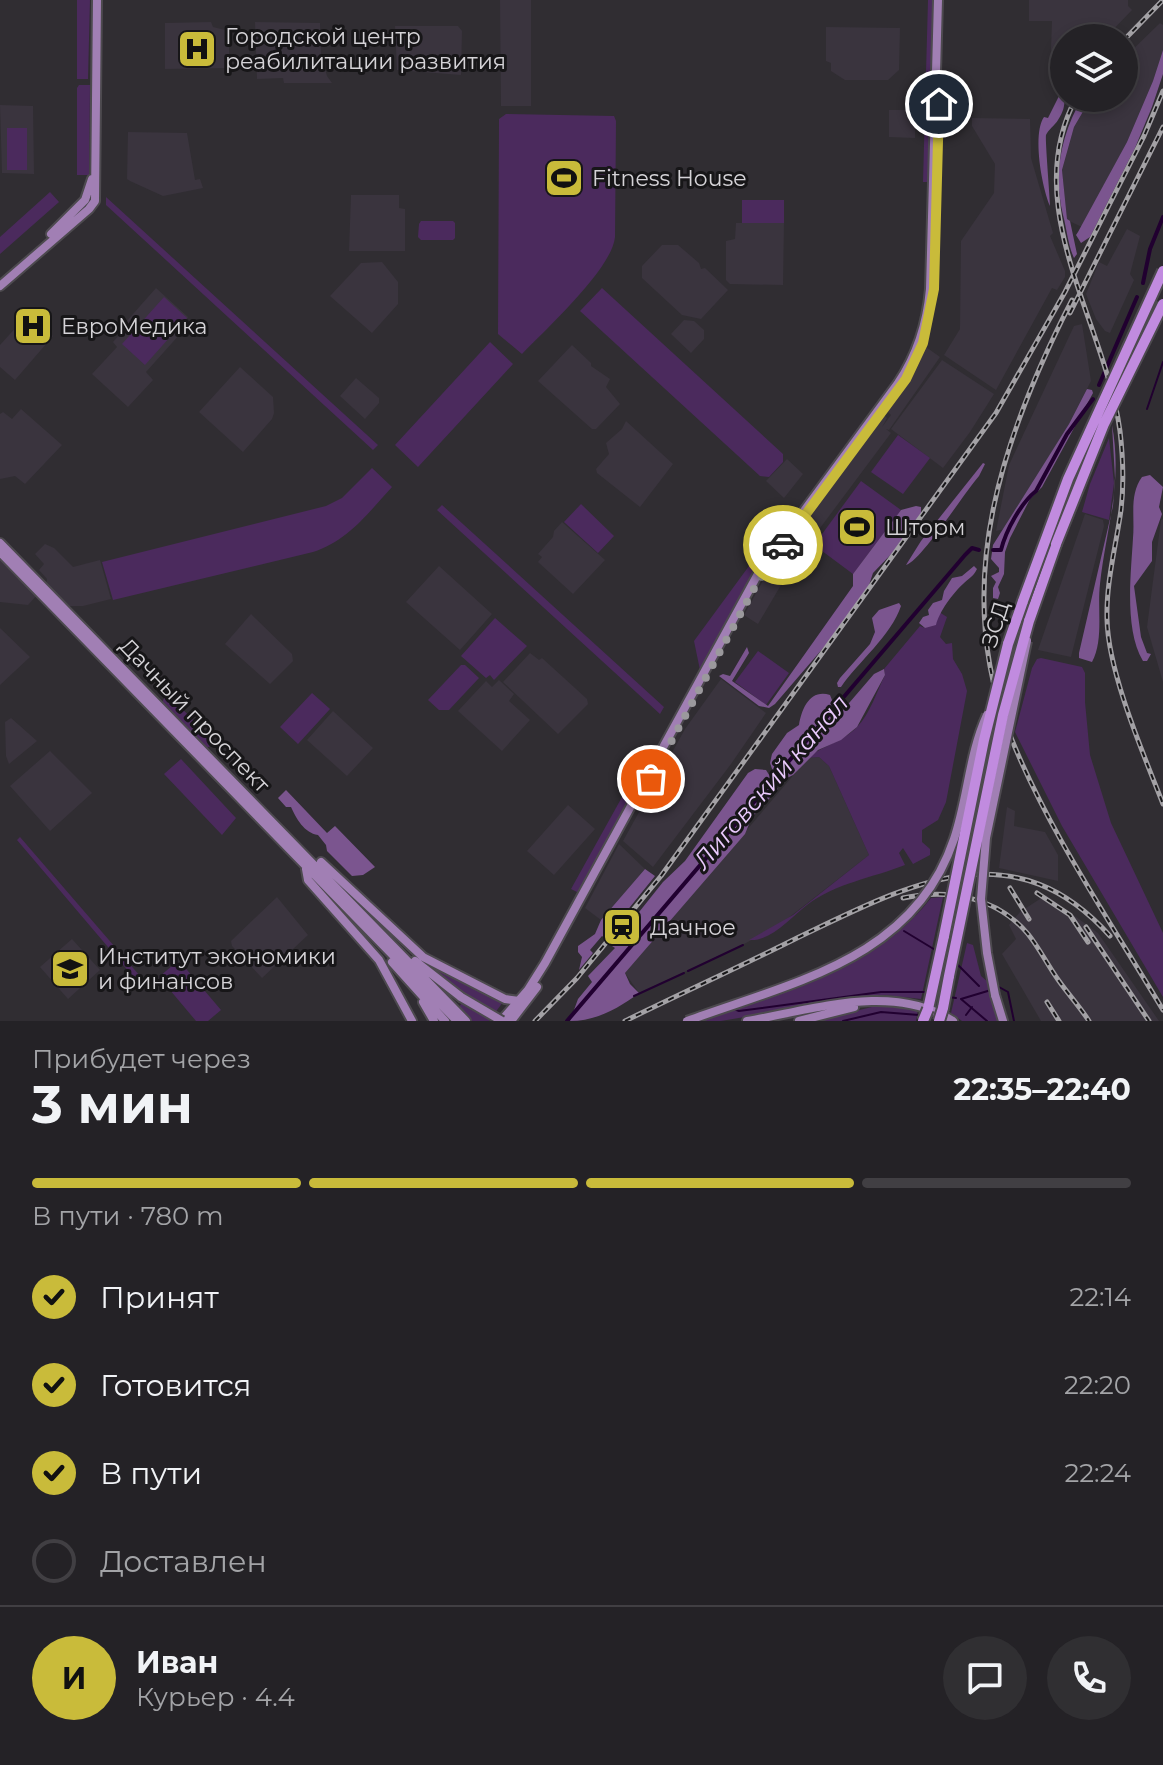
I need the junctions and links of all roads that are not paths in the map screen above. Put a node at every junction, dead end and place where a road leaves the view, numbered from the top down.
1 (95, 0) edge
2 (940, 0) edge
3 (92, 198) junction
4 (1163, 271) edge
5 (0, 279) edge
6 (0, 286) edge
7 (1163, 304) edge
8 (0, 543) edge
9 (0, 552) edge
10 (1029, 621) junction
11 (995, 696) junction
12 (278, 826) junction
13 (306, 868) junction
14 (359, 916) junction
15 (367, 930) junction
16 (395, 946) junction
17 (410, 981) junction
18 (519, 1001) junction
19 (899, 1003) junction
20 (412, 1021) edge
21 (434, 1021) edge
22 (445, 1021) edge
23 (457, 1021) edge
24 (466, 1021) edge
25 (502, 1021) edge
26 (511, 1021) edge
27 (687, 1021) edge
28 (747, 1021) edge
29 (799, 1021) edge
30 (925, 1021) edge
31 (941, 1021) edge
32 (953, 1021) edge
33 (1003, 1021) edge

1 - 3 main road
2 - 18 main road
2 - 26 main road
3 - 5 main road
3 - 6 main road
4 - 11 highway, ЗСД, bridge
7 - 10 highway, ЗСД, bridge
8 - 12 main road, Дачный проспект
9 - 13 main road, Дачный проспект
10 - 31 highway, ЗСД, bridge
10 - 33 main road, bridge
11 - 27 main road, bridge
11 - 30 highway, ЗСД, bridge
12 - 14 main road, Дачный проспект
12 - 18 main road
13 - 14 main road, Дачный проспект
13 - 20 main road
14 - 15 main road
14 - 16 main road
15 - 17 main road
15 - 23 main road
16 - 24 main road
16 - 25 main road, bridge
17 - 21 main road
17 - 22 main road
18 - 25 main road
19 - 28 main road
19 - 29 main road
19 - 32 main road

